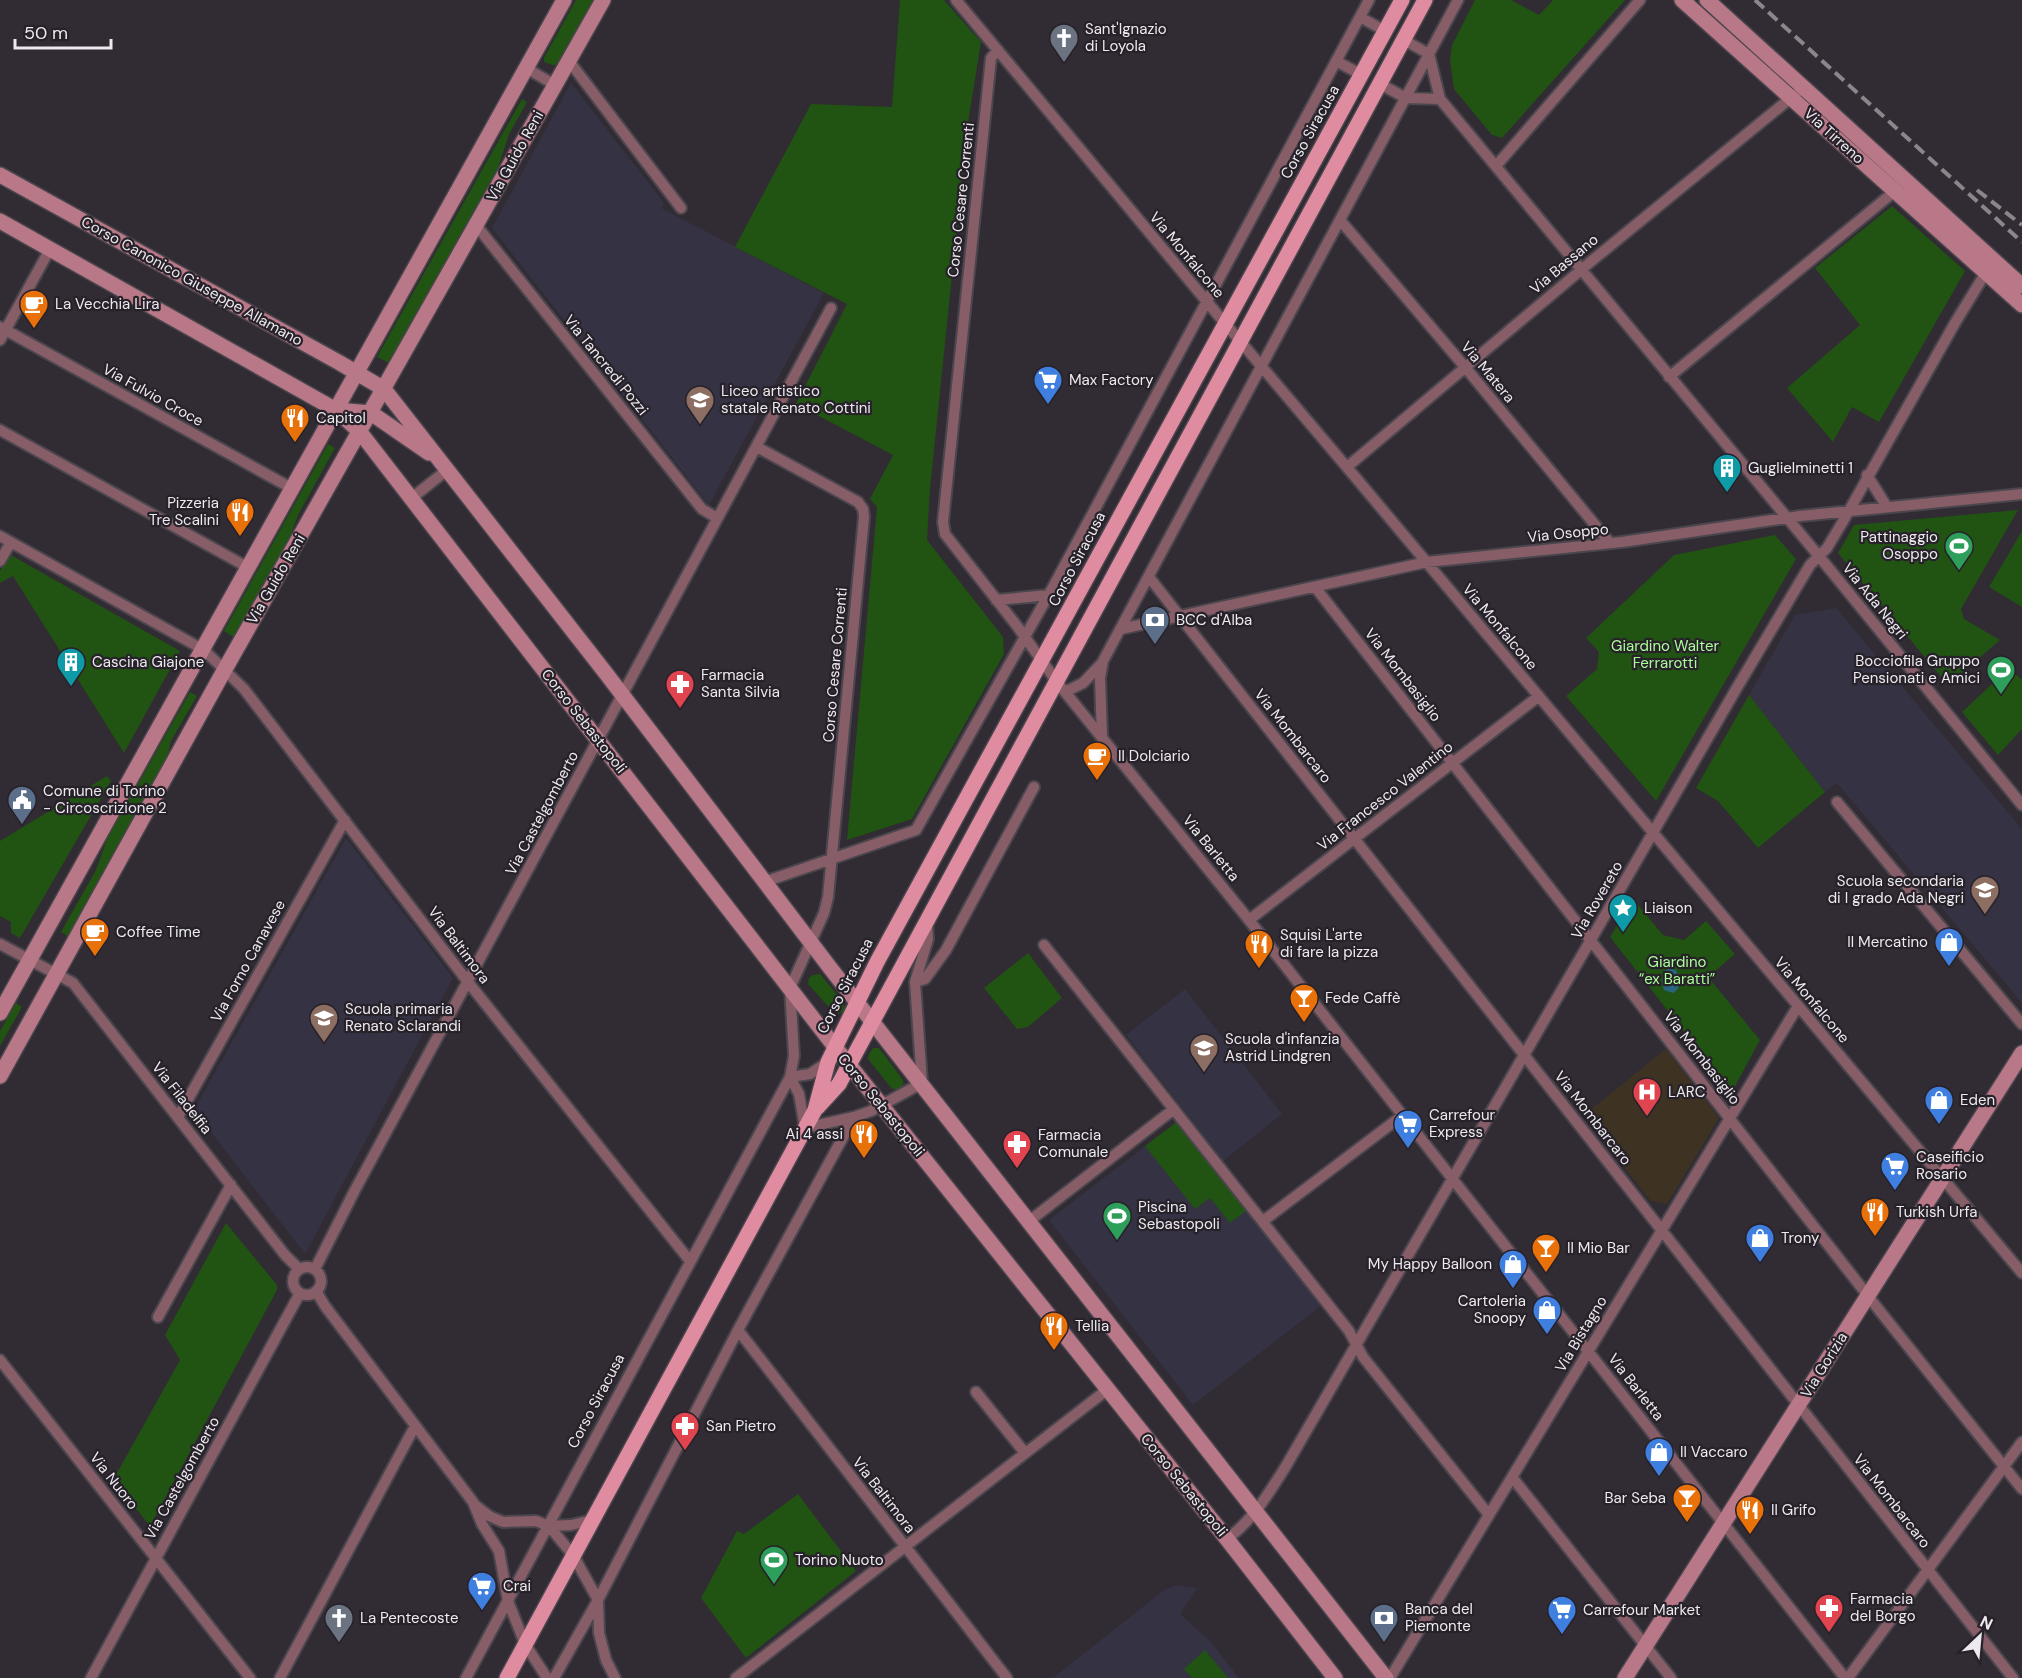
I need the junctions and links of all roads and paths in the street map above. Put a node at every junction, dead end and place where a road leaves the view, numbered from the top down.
1 (564, 0) edge
2 (603, 0) edge
3 (956, 0) edge
4 (1369, 0) edge
5 (1402, 0) edge
6 (1425, 0) edge
7 (1458, 0) edge
8 (1640, 0) edge
9 (1682, 0) edge
10 (1707, 0) edge
11 (1360, 17) junction
12 (1385, 31) junction
13 (1404, 40) junction
14 (998, 50) junction
15 (1429, 54) junction
16 (569, 61) junction
17 (1336, 61) junction
18 (526, 68) junction
19 (1362, 75) junction
20 (1380, 84) junction
21 (555, 85) junction
22 (1803, 88) junction
23 (1406, 98) junction
24 (1440, 99) junction
25 (1791, 99) junction
26 (1496, 166) junction
27 (0, 175) edge
28 (1895, 191) junction
29 (681, 208) dead end
30 (1340, 220) junction
31 (0, 221) edge
32 (476, 225) junction
33 (50, 249) junction
34 (1989, 267) junction
35 (1581, 270) junction
36 (2022, 286) edge
37 (1208, 303) junction
38 (2022, 305) edge
39 (831, 308) dead end
40 (1225, 324) junction
41 (2, 332) edge
42 (1240, 342) junction
43 (1261, 367) junction
44 (1465, 367) junction
45 (357, 373) junction
46 (1669, 377) junction
47 (384, 389) junction
48 (336, 410) junction
49 (371, 413) junction
50 (0, 430) edge
51 (360, 432) junction
52 (757, 447) junction
53 (444, 466) junction
54 (1347, 467) junction
55 (1868, 475) junction
56 (292, 489) junction
57 (2022, 494) edge
58 (413, 497) junction
59 (1887, 507) junction
60 (1848, 511) junction
61 (717, 518) junction
62 (1786, 518) junction
63 (945, 534) joint
64 (0, 536) edge
65 (11, 542) junction
66 (1610, 543) junction
67 (1818, 555) junction
68 (0, 561) edge
69 (1426, 562) junction
70 (249, 568) junction
71 (1149, 577) junction
72 (1315, 587) junction
73 (1049, 595) junction
74 (996, 600) junction
75 (1180, 617) junction
76 (1121, 629) junction
77 (1025, 638) junction
78 (204, 650) junction
79 (1041, 661) junction
80 (1103, 661) junction
81 (225, 669) junction
82 (1061, 687) junction
83 (622, 695) junction
84 (1539, 696) junction
85 (1102, 737) junction
86 (598, 739) junction
87 (1453, 763) junction
88 (1034, 787) dead end
89 (1837, 802) dead end
90 (2022, 805) edge
91 (345, 820) junction
92 (1654, 834) junction
93 (1354, 839) junction
94 (833, 860) junction
95 (764, 882) junction
96 (927, 920) junction
97 (1249, 920) junction
98 (1591, 940) junction
99 (811, 943) junction
100 (0, 944) edge
101 (1044, 945) dead end
102 (29, 960) junction
103 (57, 973) junction
104 (468, 982) junction
105 (915, 982) junction
106 (790, 988) junction
107 (857, 1001) junction
108 (1798, 1006) junction
109 (0, 1013) edge
110 (873, 1021) junction
111 (2022, 1024) edge
112 (835, 1047) junction
113 (2022, 1053) edge
114 (1525, 1054) junction
115 (828, 1062) junction
116 (849, 1065) junction
117 (0, 1076) edge
118 (790, 1077) junction
119 (922, 1083) junction
120 (883, 1106) junction
121 (1174, 1109) junction
122 (815, 1110) junction
123 (1403, 1115) junction
124 (178, 1117) junction
125 (854, 1117) junction
126 (1731, 1119) junction
127 (805, 1128) junction
128 (1942, 1179) junction
129 (1452, 1180) junction
130 (231, 1185) junction
131 (1263, 1221) junction
132 (1029, 1222) junction
133 (1661, 1231) junction
134 (690, 1261) junction
135 (299, 1269) junction
136 (315, 1269) junction
137 (2022, 1273) edge
138 (316, 1291) junction
139 (300, 1293) junction
140 (1868, 1295) junction
141 (158, 1317) dead end
142 (738, 1330) junction
143 (1356, 1344) junction
144 (1589, 1351) junction
145 (0, 1359) edge
146 (1108, 1389) junction
147 (976, 1392) dead end
148 (1799, 1405) junction
149 (415, 1426) junction
150 (2022, 1443) edge
151 (1025, 1453) junction
152 (2004, 1467) junction
153 (1512, 1477) junction
154 (2022, 1490) edge
155 (473, 1503) junction
156 (1255, 1513) junction
157 (1489, 1515) junction
158 (592, 1520) junction
159 (1723, 1524) junction
160 (549, 1526) junction
161 (1227, 1539) junction
162 (905, 1546) junction
163 (573, 1555) junction
164 (156, 1558) junction
165 (1928, 1571) junction
166 (598, 1600) junction
167 (508, 1601) junction
168 (525, 1644) junction
169 (1646, 1646) junction
170 (91, 1678) edge
171 (250, 1678) edge
172 (280, 1678) edge
173 (466, 1678) edge
174 (507, 1678) edge
175 (547, 1678) edge
176 (554, 1678) edge
177 (615, 1678) edge
178 (736, 1678) edge
179 (1007, 1678) edge
180 (1335, 1678) edge
181 (1388, 1678) edge
182 (1625, 1678) edge
183 (1671, 1678) edge
184 (1846, 1678) edge
185 (2013, 1678) edge

1 - 18 main road, Via Guido Reni
2 - 16 main road, Via Guido Reni
3 - 14 street, Via Monfalcone
4 - 11 street, Corso Siracusa
5 - 12 main road, Corso Siracusa
6 - 13 main road, Corso Siracusa
7 - 15 street, Corso Siracusa
8 - 26 street
9 - 25 main road, Via Tirreno
10 - 22 main road, Via Tirreno
11 - 12 street
11 - 17 street, Corso Siracusa
12 - 19 main road, Corso Siracusa
13 - 15 street
13 - 20 main road, Corso Siracusa
14 - 37 street, Via Monfalcone
14 - 63 street, Corso Cesare Correnti
15 - 23 street, Corso Siracusa
15 - 24 street
16 - 21 main road, Via Guido Reni
16 - 29 street
17 - 19 street
17 - 37 street, Corso Siracusa
18 - 21 street
18 - 45 main road, Via Guido Reni
19 - 40 main road, Corso Siracusa
20 - 23 street
20 - 42 main road, Corso Siracusa
21 - 32 main road, Via Guido Reni
22 - 25 street, Via Bassano
22 - 34 main road, Via Tirreno
23 - 24 street
23 - 30 street, Corso Siracusa
24 - 26 street, Via Ada Negri
25 - 28 main road, Via Tirreno
25 - 35 street, Via Bassano
26 - 35 street, Via Ada Negri
27 - 45 main road, Corso Canonico Giuseppe Allamano
28 - 34 main road, Via Tirreno
28 - 46 street
30 - 43 street, Corso Siracusa
30 - 44 street, Via Matera
31 - 33 main road
32 - 47 main road, Via Guido Reni
32 - 61 street, Via Tancredi Pozzi
33 - 41 street
33 - 48 main road
34 - 36 main road, Via Tirreno
34 - 38 main road, Via Tirreno
34 - 55 street, Via Rovereto
35 - 44 street, Via Bassano
35 - 46 street, Via Ada Negri
37 - 40 street, Via Monfalcone
37 - 73 street, Corso Siracusa
39 - 52 street, Via Castelgomberto
40 - 42 street, Via Monfalcone
40 - 79 main road, Corso Siracusa
41 - 56 street, Via Fulvio Croce
42 - 43 street, Via Monfalcone
42 - 82 main road, Corso Siracusa
43 - 54 street, Via Monfalcone
43 - 71 street, Corso Siracusa
44 - 54 street, Via Bassano
44 - 66 street, Via Matera
45 - 47 main road, Corso Canonico Giuseppe Allamano
45 - 48 main road, Via Guido Reni
46 - 62 street, Via Ada Negri
47 - 49 main road, Via Guido Reni
47 - 53 main road
48 - 49 main road
48 - 51 main road
48 - 56 main road, Via Guido Reni
49 - 51 main road, Via Guido Reni
49 - 53 main road
50 - 70 street
51 - 58 main road, Corso Sebastopoli
51 - 81 main road, Via Guido Reni
52 - 61 street, Via Castelgomberto
52 - 94 street, Corso Cesare Correnti
53 - 58 street
53 - 83 main road
54 - 69 street, Via Monfalcone
55 - 59 street
55 - 60 street, Via Rovereto
56 - 70 main road, Via Guido Reni
57 - 59 street, Via Osoppo
58 - 86 main road, Corso Sebastopoli
59 - 60 street, Via Osoppo
60 - 62 street, Via Osoppo
60 - 67 street, Via Rovereto
61 - 83 street, Via Castelgomberto
62 - 66 street, Via Osoppo
62 - 67 street, Via Ada Negri
63 - 74 street, Via Barletta
64 - 65 street
65 - 68 street
65 - 78 street
66 - 69 street, Via Osoppo
67 - 90 street, Via Ada Negri
67 - 92 street, Via Rovereto
69 - 72 street, Via Osoppo
69 - 84 street, Via Monfalcone
70 - 78 main road, Via Guido Reni
71 - 75 street, Via Mombarcaro
71 - 76 street, Corso Siracusa
72 - 75 street, Via Osoppo
72 - 87 street, Via Mombasiglio
73 - 74 street
73 - 77 street, Corso Siracusa
74 - 77 street, Via Barletta
75 - 76 street, Via Osoppo
75 - 93 street, Via Mombarcaro
76 - 80 street, Corso Siracusa
77 - 79 street, Via Barletta
77 - 94 street, Corso Siracusa
78 - 81 street, Via Baltimora
78 - 102 main road, Via Guido Reni
79 - 82 street, Via Barletta
79 - 107 main road, Corso Siracusa
80 - 82 street, Corso Siracusa
80 - 85 street, Corso Siracusa
81 - 91 street, Via Baltimora
81 - 103 main road, Via Guido Reni
82 - 85 street, Via Barletta
82 - 96 main road, Corso Siracusa
83 - 86 street, Via Castelgomberto
83 - 95 main road
84 - 87 street, Via Francesco Valentino
84 - 92 street, Via Monfalcone
85 - 97 street, Via Barletta
86 - 104 street, Via Castelgomberto
86 - 106 main road, Corso Sebastopoli
87 - 93 street, Via Francesco Valentino
87 - 98 street, Via Mombasiglio
88 - 105 street
89 - 111 street
91 - 104 street, Via Baltimora
91 - 124 street, Via Forno Canavese
92 - 98 street, Via Rovereto
92 - 108 street, Via Monfalcone
93 - 97 street, Via Francesco Valentino
93 - 114 street, Via Mombarcaro
94 - 95 street, Corso Siracusa
94 - 99 street, Corso Cesare Correnti
95 - 99 main road
96 - 105 street, Corso Siracusa
96 - 110 main road, Corso Siracusa
97 - 123 street, Via Barletta
98 - 114 street, Via Rovereto
98 - 126 street, Via Mombasiglio
99 - 106 street, Corso Siracusa
99 - 107 main road
100 - 102 street, Via Filadelfia
101 - 121 street
102 - 103 street, Via Filadelfia
102 - 109 main road, Via Guido Reni
103 - 117 main road, Via Guido Reni
103 - 124 street, Via Filadelfia
104 - 134 street, Via Baltimora
104 - 136 street, Via Castelgomberto
105 - 119 street, Corso Siracusa
106 - 112 main road, Corso Sebastopoli
106 - 118 street, Corso Siracusa
107 - 110 main road
107 - 112 main road, Corso Siracusa
108 - 126 street, Via Bistagno
108 - 128 street, Via Monfalcone
110 - 116 main road, Corso Siracusa
110 - 119 main road
112 - 115 main road, Corso Siracusa
112 - 116 main road, Corso Sebastopoli
113 - 128 main road, Via Gorizia
114 - 129 street, Via Rovereto
114 - 133 street, Via Mombarcaro
115 - 118 street
115 - 122 main road, Corso Siracusa
116 - 120 main road, Corso Sebastopoli
116 - 122 main road, Corso Siracusa
118 - 127 street, Corso Siracusa
118 - 134 street, Corso Siracusa
119 - 120 street
119 - 132 main road
120 - 125 street
120 - 146 main road, Corso Sebastopoli
121 - 131 street
121 - 132 street
122 - 127 main road, Corso Siracusa
123 - 129 street, Via Barletta
123 - 131 street
124 - 130 street, Via Filadelfia
125 - 127 street
125 - 142 street
126 - 133 street, Via Bistagno
126 - 140 street, Via Mombasiglio
127 - 158 main road, Corso Siracusa
128 - 137 street, Via Monfalcone
128 - 140 main road, Via Gorizia
129 - 143 street, Via Rovereto
129 - 144 street, Via Barletta
130 - 135 street, Via Filadelfia
130 - 141 street
131 - 143 street
132 - 156 main road
133 - 144 street, Via Bistagno
133 - 148 street, Via Mombarcaro
134 - 160 street, Corso Siracusa
135 - 136 street
135 - 139 street
136 - 138 street
138 - 139 street
138 - 149 street
139 - 164 street, Via Castelgomberto
140 - 148 main road, Via Gorizia
140 - 152 street, Via Mombasiglio
142 - 162 street, Via Baltimora
142 - 166 street
143 - 156 street, Via Rovereto
143 - 157 street
144 - 153 street, Via Bistagno
144 - 159 street, Via Barletta
145 - 164 street, Via Nuoro
146 - 151 street
146 - 161 main road, Corso Sebastopoli
147 - 151 street
148 - 159 main road, Via Gorizia
148 - 165 street, Via Mombarcaro
149 - 155 street
149 - 172 street
150 - 152 street
151 - 162 street
152 - 154 street, Via Mombasiglio
152 - 165 street
153 - 157 street, Via Bistagno
153 - 169 street
155 - 160 street
155 - 167 street
156 - 161 street, Via Rovereto
156 - 181 main road
157 - 181 street, Via Bistagno
158 - 160 street
158 - 163 main road, Corso Siracusa
159 - 169 main road, Via Gorizia
159 - 184 street, Via Barletta
160 - 163 street
160 - 167 street, Corso Siracusa
161 - 180 main road, Corso Sebastopoli
162 - 178 street
162 - 179 street, Via Baltimora
163 - 166 street
163 - 168 main road, Corso Siracusa
164 - 170 street, Via Castelgomberto
164 - 171 street, Via Nuoro
165 - 184 street
165 - 185 street, Via Mombarcaro
166 - 176 street
166 - 177 street
167 - 168 street
167 - 173 street, Corso Siracusa
168 - 174 main road, Corso Siracusa
168 - 175 street
169 - 182 main road, Via Gorizia
169 - 183 street

